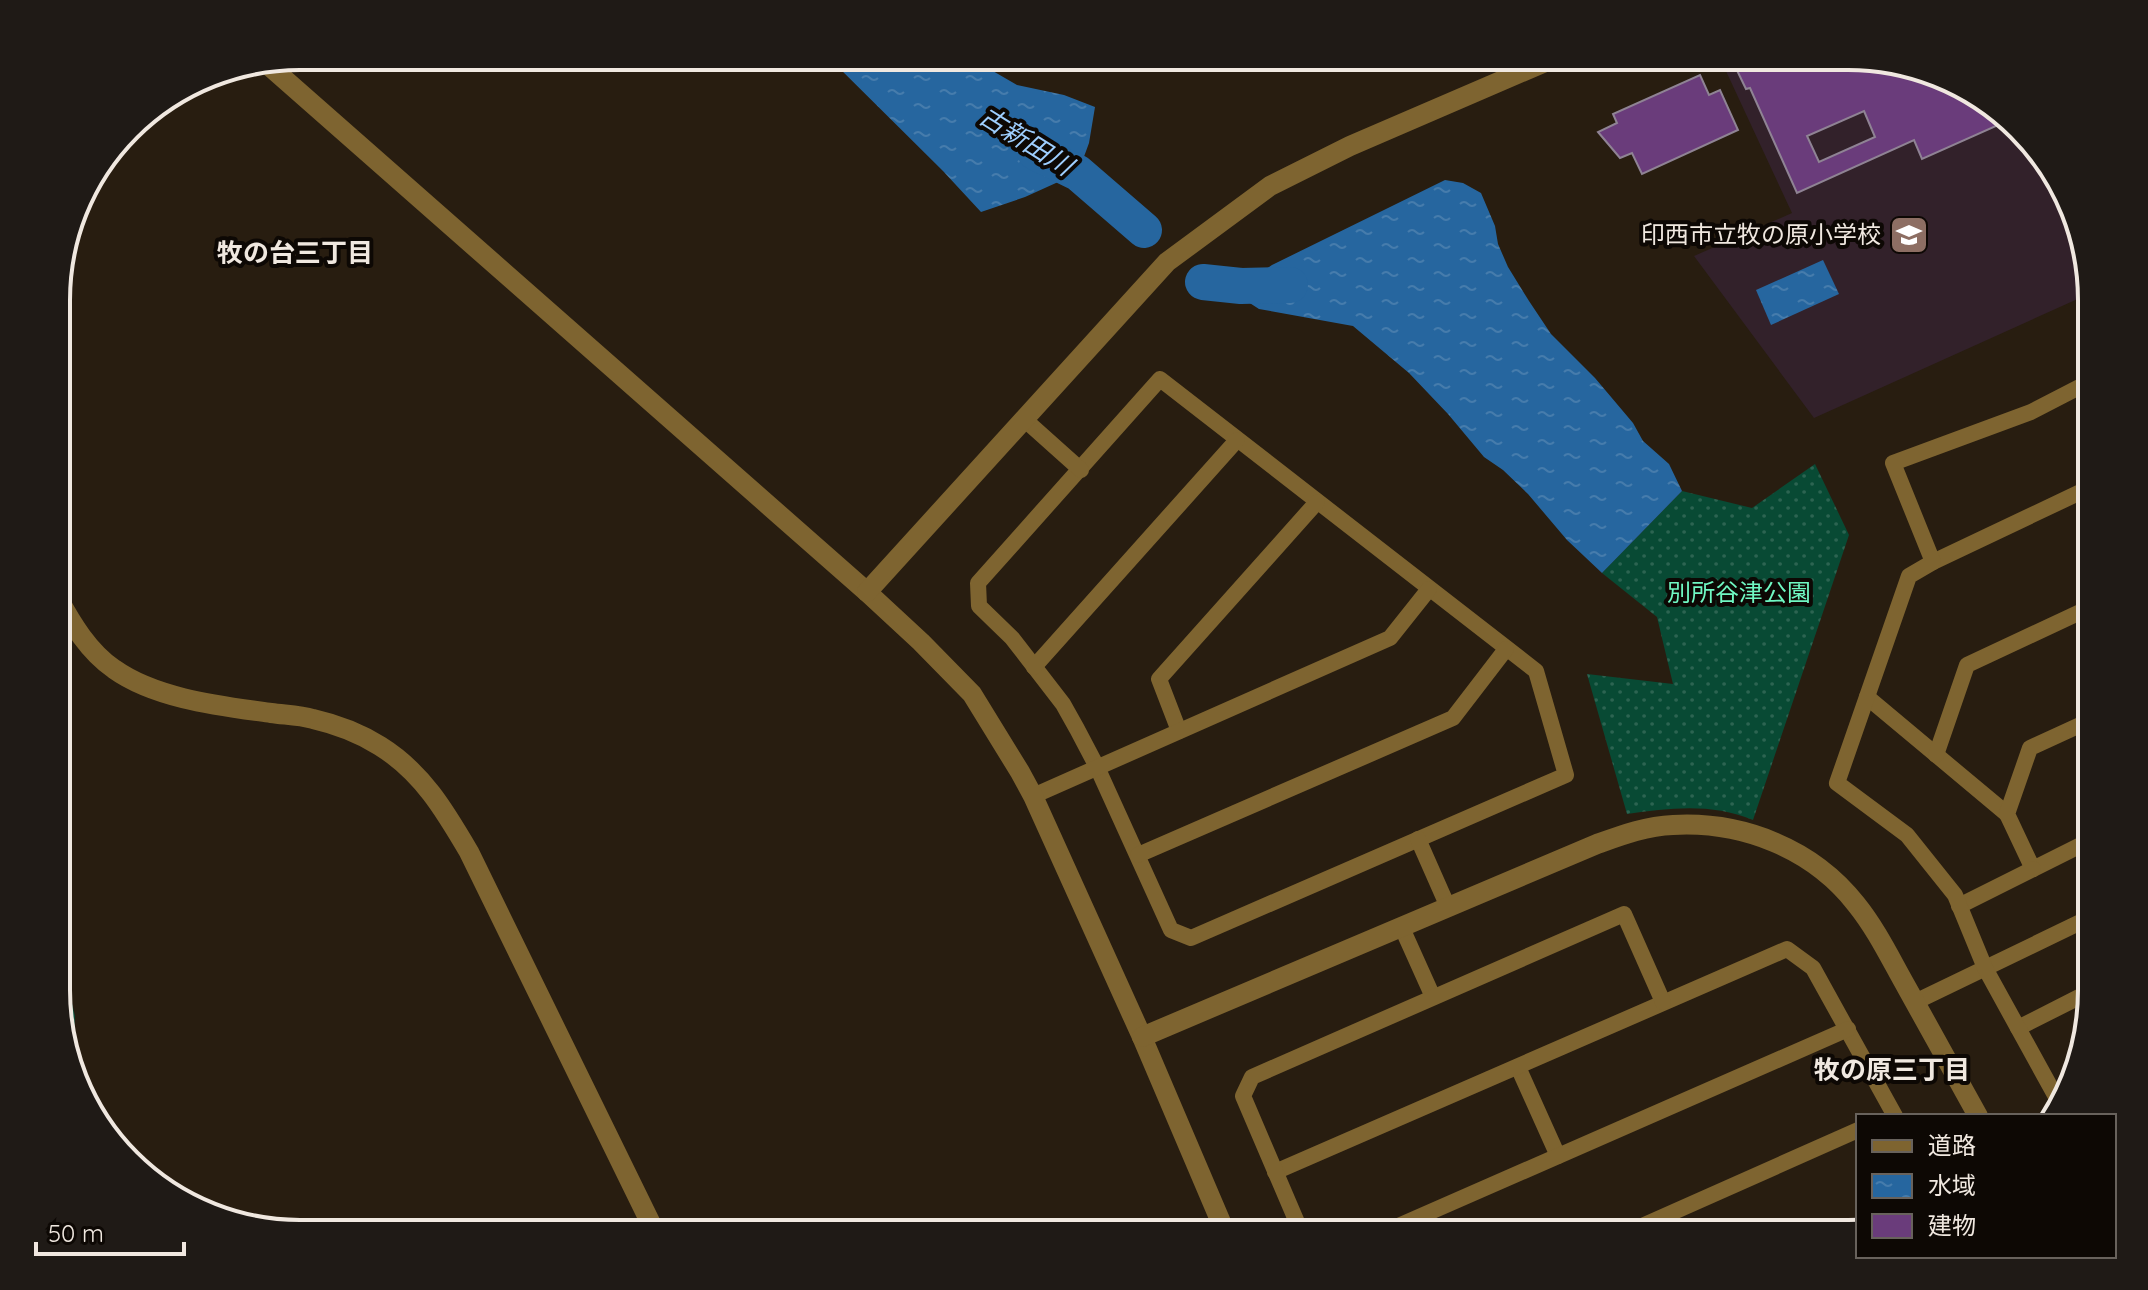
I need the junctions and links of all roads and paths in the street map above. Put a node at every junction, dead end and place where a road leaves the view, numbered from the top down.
1 (1513, 70) edge
2 (276, 72) edge
3 (2078, 388) edge
4 (1024, 419) junction
5 (1237, 440) junction
6 (1081, 470) junction
7 (2078, 493) edge
8 (1317, 502) junction
9 (1933, 562) junction
10 (1429, 589) junction
11 (867, 592) junction
12 (2078, 613) edge
13 (70, 617) edge
14 (1506, 649) junction
15 (1034, 667) junction
16 (1867, 697) junction
17 (2078, 726) edge
18 (1179, 731) junction
19 (1936, 755) junction
20 (1097, 767) junction
21 (1033, 796) junction
22 (2007, 814) junction
23 (1418, 839) junction
24 (2078, 846) edge
25 (1138, 855) junction
26 (2033, 869) junction
27 (1959, 906) junction
28 (1448, 907) junction
29 (2078, 923) edge
30 (1402, 928) junction
31 (1985, 968) junction
32 (1433, 997) junction
33 (2078, 998) edge
34 (1663, 1002) junction
35 (1915, 1002) junction
36 (2018, 1028) junction
37 (1848, 1029) junction
38 (1142, 1037) junction
39 (1518, 1067) junction
40 (2053, 1092) edge
41 (1892, 1114) edge
42 (1977, 1114) edge
43 (1856, 1131) edge
44 (1558, 1156) junction
45 (1275, 1172) junction
46 (649, 1220) edge
47 (1220, 1220) edge
48 (1296, 1220) edge
49 (1412, 1220) edge
50 (1670, 1220) edge

1 - 4 street
2 - 11 street
3 - 9 street
4 - 6 street
4 - 11 street
5 - 6 street
5 - 8 street
5 - 15 street
6 - 15 street
7 - 9 street
8 - 10 street
8 - 18 street
9 - 16 street
10 - 14 street
10 - 18 street
11 - 21 street
12 - 19 street
13 - 46 street
14 - 23 street
14 - 25 street
15 - 20 street
16 - 19 street
16 - 27 street
17 - 22 street
18 - 20 street
19 - 22 street
20 - 21 street
20 - 25 street
21 - 38 street
22 - 26 street
23 - 25 street
23 - 28 street
24 - 26 street
26 - 27 street
27 - 31 street
28 - 30 street
28 - 35 street
29 - 31 street
30 - 32 street
30 - 38 street
31 - 35 street
31 - 36 street
32 - 34 street
32 - 45 street
33 - 36 street
34 - 37 street
34 - 39 street
35 - 42 street
36 - 40 street
37 - 41 street
37 - 44 street
38 - 47 street
39 - 44 street
39 - 45 street
43 - 50 street
44 - 49 street
45 - 48 street

